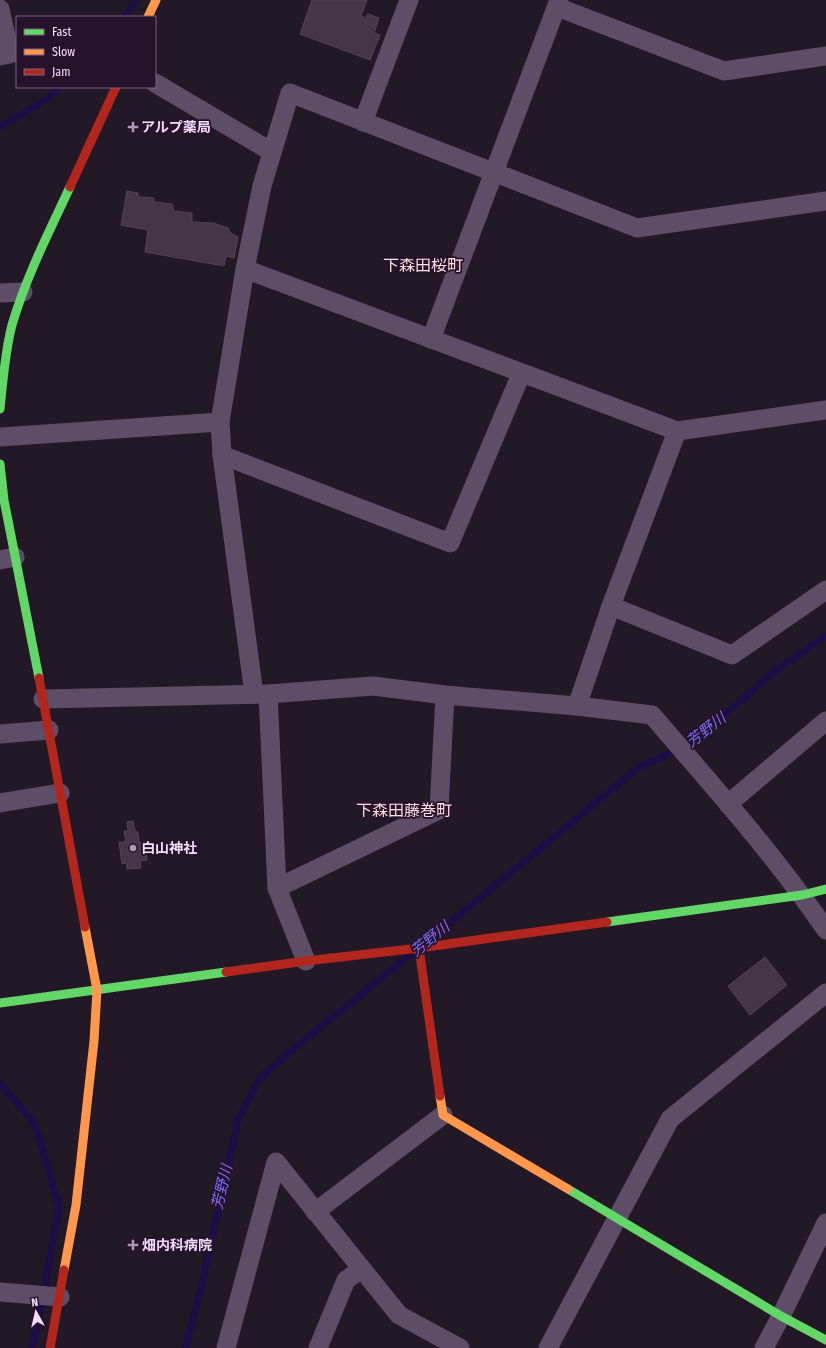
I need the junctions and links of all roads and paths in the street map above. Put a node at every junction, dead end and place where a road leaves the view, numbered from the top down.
1 (156, 0) edge
2 (409, 0) edge
3 (558, 4) edge
4 (0, 10) edge
5 (148, 16) edge
6 (0, 56) edge
7 (826, 56) edge
8 (156, 84) edge
9 (116, 88) edge
10 (363, 122) junction
11 (272, 152) junction
12 (494, 173) junction
13 (826, 201) edge
14 (245, 269) junction
15 (23, 292) junction
16 (0, 293) edge
17 (431, 339) junction
18 (521, 374) junction
19 (0, 409) edge
20 (826, 410) edge
21 (220, 422) junction
22 (677, 432) junction
23 (0, 437) edge
24 (222, 455) junction
25 (0, 464) edge
26 (8, 558) edge
27 (826, 590) edge
28 (611, 606) junction
29 (261, 694) junction
30 (445, 695) junction
31 (43, 699) junction
32 (577, 706) junction
33 (826, 721) edge
34 (49, 730) junction
35 (0, 734) edge
36 (60, 793) junction
37 (0, 803) edge
38 (728, 804) junction
39 (277, 888) junction
40 (826, 889) edge
41 (802, 895) junction
42 (826, 930) edge
43 (419, 948) junction
44 (306, 961) junction
45 (96, 990) junction
46 (826, 992) edge
47 (0, 1003) edge
48 (443, 1115) junction
49 (315, 1212) junction
50 (616, 1219) junction
51 (826, 1223) edge
52 (362, 1269) junction
53 (0, 1292) edge
54 (60, 1297) junction
55 (782, 1316) junction
56 (826, 1340) edge
57 (50, 1348) edge
58 (226, 1348) edge
59 (318, 1348) edge
60 (460, 1348) edge
61 (548, 1348) edge
62 (764, 1348) edge

1 - 5 street
2 - 10 street
3 - 7 street
3 - 12 street
4 - 6 street
8 - 11 street
9 - 15 street
10 - 11 street
10 - 12 street
11 - 14 street
12 - 13 street
12 - 17 street
14 - 17 street
14 - 21 street
15 - 16 street
15 - 19 street
17 - 18 street
18 - 22 street
18 - 24 street
20 - 22 street
21 - 23 street
21 - 24 street
22 - 28 street
24 - 29 street
25 - 26 street
26 - 31 street
27 - 28 street
28 - 32 street
29 - 30 street
29 - 31 street
29 - 39 street
30 - 32 street
30 - 39 street
31 - 34 street
32 - 38 street
33 - 38 street
34 - 35 street
34 - 36 street
36 - 37 street
36 - 45 street
38 - 41 street
39 - 44 street
40 - 41 street
41 - 42 street
41 - 43 street
43 - 44 street
43 - 48 street
44 - 45 street
45 - 47 street
45 - 54 street
46 - 50 street
48 - 49 street
48 - 50 street
49 - 52 street
49 - 58 street
50 - 55 street
50 - 61 street
51 - 55 street
52 - 59 street
52 - 60 street
53 - 54 street
54 - 57 street
55 - 56 street
55 - 62 street

